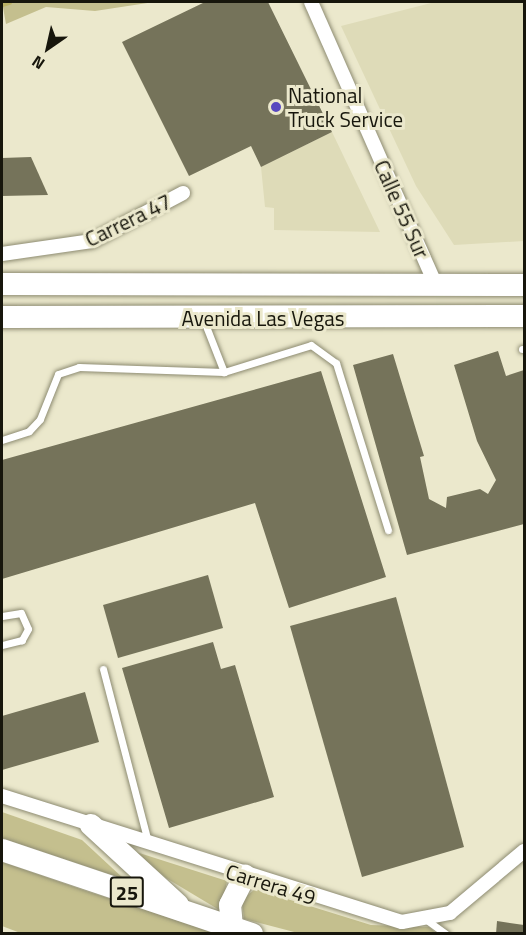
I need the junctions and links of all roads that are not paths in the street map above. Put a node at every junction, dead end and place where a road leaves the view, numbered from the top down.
1 (311, 2) edge
2 (183, 193) dead end
3 (2, 254) edge
4 (2, 284) edge
5 (436, 285) junction
6 (525, 285) edge
7 (525, 316) edge
8 (2, 317) edge
9 (204, 319) junction
10 (224, 372) junction
11 (2, 440) edge
12 (388, 530) dead end
13 (2, 616) edge
14 (2, 645) edge
15 (103, 669) dead end
16 (2, 796) edge
17 (91, 825) junction
18 (149, 844) junction
19 (2, 850) edge
20 (525, 851) edge
21 (245, 876) junction
22 (186, 911) junction
23 (428, 921) junction
24 (242, 930) edge
25 (446, 933) edge

1 - 5 street, Calle 55 Sur
2 - 3 street, Carrera 47
4 - 5 main road, Avenida Las Vegas
5 - 6 main road, Avenida Las Vegas
7 - 9 main road, Avenida Las Vegas
8 - 9 main road, Avenida Las Vegas
9 - 10 lane
10 - 11 lane
10 - 12 lane
13 - 14 lane
15 - 18 lane
16 - 17 street, Carrera 49
17 - 18 street, Carrera 49
17 - 22 main road
18 - 21 street, Carrera 49
19 - 22 main road, 25
20 - 23 street
21 - 23 street, Carrera 49
21 - 24 main road
22 - 24 main road, 25
23 - 25 lane

